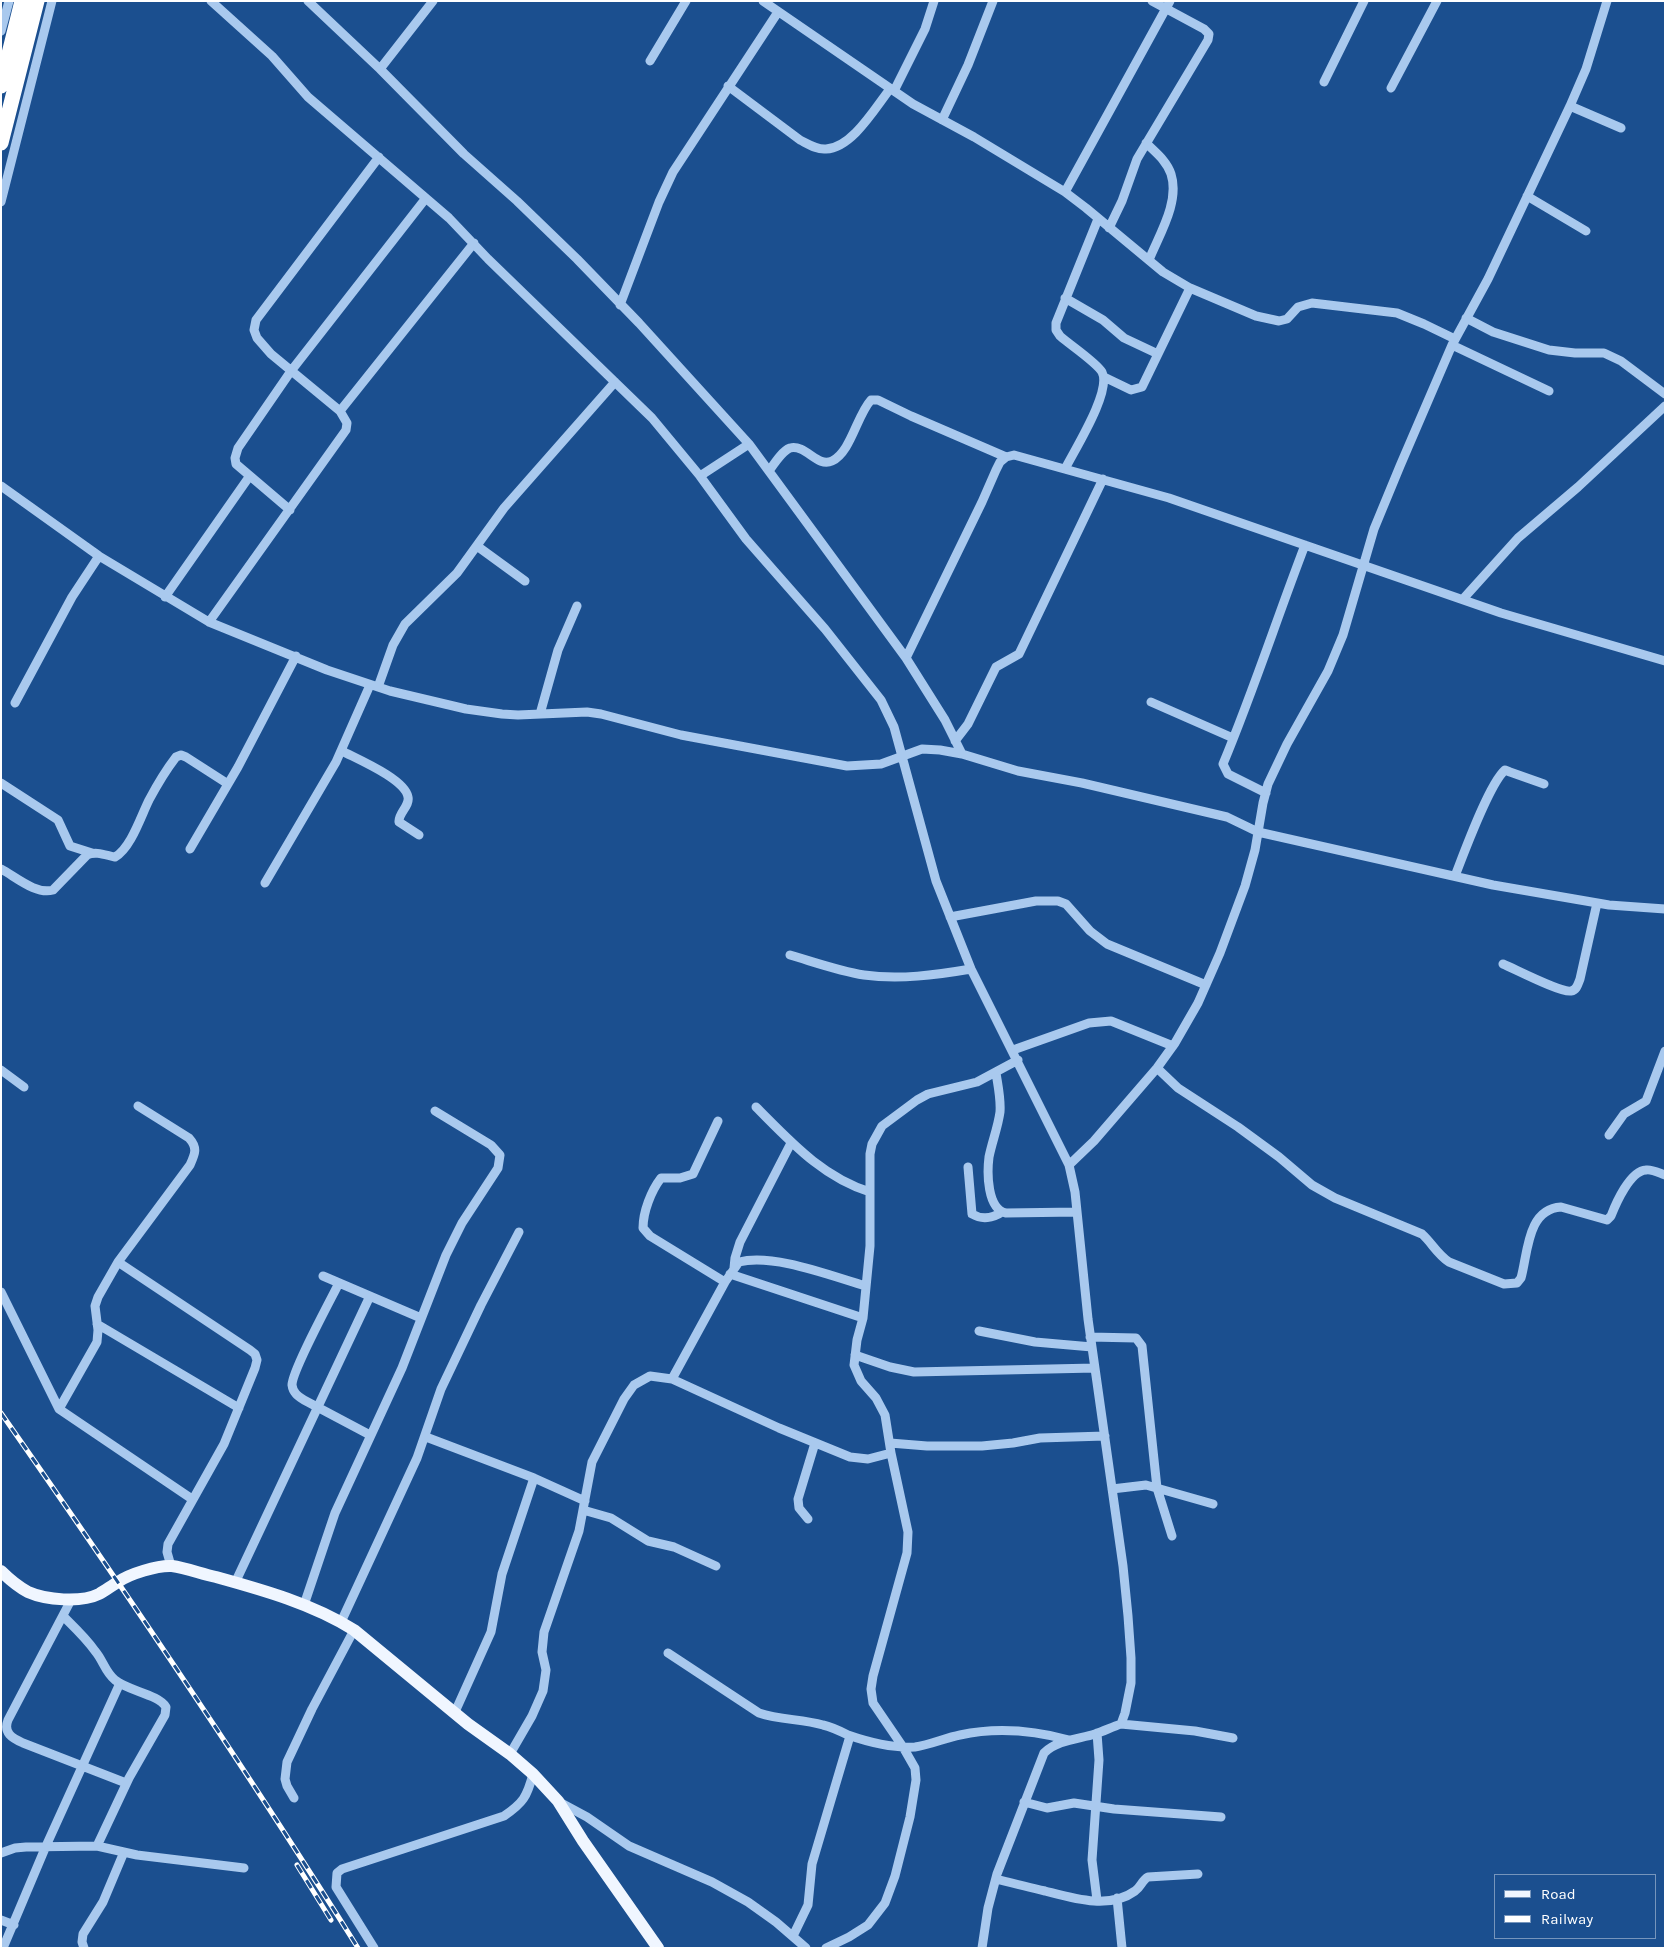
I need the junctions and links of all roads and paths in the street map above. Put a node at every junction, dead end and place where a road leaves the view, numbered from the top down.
1 (9, 1) edge
2 (22, 1) edge
3 (38, 1) edge
4 (52, 1) edge
5 (211, 1) edge
6 (308, 1) edge
7 (433, 1) edge
8 (686, 1) edge
9 (934, 1) edge
10 (993, 1) edge
11 (1152, 1) edge
12 (1364, 1) edge
13 (1437, 1) edge
14 (1608, 1) edge
15 (764, 2) edge
16 (1168, 5) edge
17 (778, 12) junction
18 (1, 31) edge
19 (650, 61) dead end
20 (380, 69) junction
21 (1324, 82) dead end
22 (1, 86) edge
23 (728, 86) junction
24 (1391, 88) dead end
25 (892, 90) junction
26 (1570, 106) junction
27 (942, 120) junction
28 (1621, 128) dead end
29 (1, 143) edge
30 (1146, 143) junction
31 (379, 157) junction
32 (1065, 192) junction
33 (1527, 196) junction
34 (426, 198) junction
35 (1, 202) edge
36 (1098, 219) junction
37 (1108, 228) junction
38 (1586, 231) dead end
39 (474, 243) junction
40 (1149, 260) junction
41 (1190, 288) junction
42 (1065, 298) junction
43 (620, 305) junction
44 (1466, 318) junction
45 (1453, 342) junction
46 (1158, 354) junction
47 (291, 371) junction
48 (1104, 377) junction
49 (615, 382) junction
50 (1549, 392) dead end
51 (1665, 394) edge
52 (1665, 406) edge
53 (340, 411) junction
54 (749, 444) junction
55 (1006, 457) junction
56 (1065, 469) junction
57 (769, 471) junction
58 (249, 476) junction
59 (700, 476) junction
60 (1103, 479) junction
61 (1, 486) edge
62 (290, 510) junction
63 (1305, 545) junction
64 (477, 546) junction
65 (99, 556) junction
66 (1363, 565) junction
67 (526, 581) dead end
68 (165, 597) junction
69 (1463, 599) junction
70 (577, 606) dead end
71 (209, 622) junction
72 (296, 656) junction
73 (906, 658) junction
74 (1665, 661) edge
75 (374, 686) junction
76 (1151, 702) dead end
77 (14, 703) dead end
78 (540, 714) junction
79 (1233, 738) junction
80 (955, 741) junction
81 (342, 751) junction
82 (962, 754) junction
83 (902, 757) junction
84 (1, 783) edge
85 (228, 784) junction
86 (1544, 784) dead end
87 (1266, 793) junction
88 (1258, 832) junction
89 (419, 834) dead end
90 (190, 849) dead end
91 (92, 853) junction
92 (1, 869) edge
93 (1455, 876) junction
94 (265, 883) dead end
95 (1596, 902) junction
96 (1665, 909) edge
97 (950, 917) junction
98 (790, 955) dead end
99 (1503, 964) dead end
100 (971, 969) junction
101 (1206, 985) junction
102 (1173, 1046) junction
103 (1012, 1050) junction
104 (1665, 1051) edge
105 (1018, 1060) junction
106 (1157, 1068) junction
107 (1, 1070) edge
108 (996, 1073) junction
109 (24, 1087) dead end
110 (138, 1106) dead end
111 (756, 1106) dead end
112 (435, 1111) dead end
113 (718, 1121) dead end
114 (1609, 1135) dead end
115 (791, 1143) junction
116 (1069, 1165) junction
117 (968, 1167) dead end
118 (1665, 1175) edge
119 (870, 1192) junction
120 (1002, 1212) junction
121 (1077, 1212) junction
122 (519, 1232) dead end
123 (118, 1262) junction
124 (730, 1275) junction
125 (323, 1276) dead end
126 (339, 1283) junction
127 (866, 1286) junction
128 (1, 1292) edge
129 (370, 1296) junction
130 (422, 1318) junction
131 (863, 1318) junction
132 (97, 1324) junction
133 (979, 1330) dead end
134 (1090, 1337) junction
135 (1092, 1347) junction
136 (855, 1355) junction
137 (1095, 1368) junction
138 (672, 1379) junction
139 (316, 1407) junction
140 (59, 1408) junction
141 (239, 1408) junction
142 (370, 1435) junction
143 (1105, 1436) junction
144 (426, 1437) junction
145 (815, 1443) junction
146 (890, 1448) junction
147 (534, 1478) junction
148 (1157, 1488) junction
149 (1112, 1489) junction
150 (192, 1500) junction
151 (1213, 1504) dead end
152 (584, 1506) junction
153 (808, 1519) dead end
154 (1172, 1536) dead end
155 (171, 1566) junction
156 (716, 1566) dead end
157 (1, 1571) edge
158 (235, 1583) junction
159 (71, 1600) junction
160 (304, 1605) junction
161 (63, 1616) junction
162 (341, 1622) junction
163 (354, 1630) junction
164 (668, 1653) dead end
165 (120, 1684) junction
166 (455, 1712) junction
167 (1121, 1724) junction
168 (1097, 1733) junction
169 (850, 1736) junction
170 (1233, 1738) dead end
171 (1069, 1740) junction
172 (904, 1747) junction
173 (510, 1754) junction
174 (82, 1766) junction
175 (533, 1774) junction
176 (126, 1783) junction
177 (294, 1798) dead end
178 (558, 1801) junction
179 (1024, 1802) junction
180 (1097, 1806) junction
181 (1221, 1817) dead end
182 (46, 1846) junction
183 (97, 1846) junction
184 (124, 1852) junction
185 (1, 1854) edge
186 (244, 1868) dead end
187 (1198, 1874) dead end
188 (996, 1879) junction
189 (1117, 1898) junction
190 (1097, 1900) junction
191 (1, 1920) edge
192 (14, 1925) junction
193 (793, 1936) junction
194 (4, 1948) edge
195 (84, 1948) edge
196 (374, 1948) edge
197 (658, 1948) edge
198 (806, 1948) edge
199 (826, 1948) edge
200 (982, 1948) edge
201 (1122, 1948) edge

1 - 18 street
2 - 22 highway
3 - 29 highway
4 - 35 street
5 - 31 street
6 - 20 street
7 - 20 street
8 - 19 street
9 - 25 street
10 - 27 street
11 - 16 street
12 - 21 street
13 - 24 street
14 - 26 street
15 - 17 street
16 - 30 street
16 - 32 street
17 - 23 street
17 - 25 street
20 - 43 street
23 - 25 street
23 - 43 street
25 - 27 street
26 - 28 street
26 - 33 street
27 - 32 street
30 - 37 street
30 - 40 street
31 - 34 street
31 - 47 street
32 - 36 street
33 - 38 street
33 - 44 street
34 - 39 street
34 - 47 street
36 - 37 street
36 - 42 street
37 - 40 street
39 - 49 street
39 - 53 street
40 - 41 street
41 - 45 street
41 - 46 street
42 - 46 street
42 - 48 street
43 - 54 street
44 - 45 street
44 - 51 street
45 - 50 street
45 - 66 street
46 - 48 street
47 - 53 street
47 - 58 street
48 - 56 street
49 - 59 street
49 - 64 street
52 - 69 street
53 - 62 street
54 - 57 street
54 - 59 street
55 - 56 street
55 - 57 street
55 - 73 street
56 - 60 street
57 - 73 street
58 - 62 street
58 - 68 street
59 - 83 street
60 - 63 street
60 - 80 street
61 - 65 street
62 - 71 street
63 - 66 street
63 - 79 street
64 - 67 street
64 - 75 street
65 - 68 street
65 - 77 street
66 - 69 street
66 - 87 street
68 - 71 street
69 - 74 street
70 - 78 street
71 - 72 street
72 - 75 street
72 - 85 street
73 - 80 street
75 - 78 street
75 - 81 street
76 - 79 street
78 - 83 street
79 - 87 street
80 - 82 street
81 - 89 street
81 - 94 street
82 - 83 street
82 - 88 street
83 - 97 street
84 - 91 street
85 - 90 street
85 - 91 street
86 - 93 street
87 - 88 street
88 - 93 street
88 - 101 street
91 - 92 street
93 - 95 street
95 - 96 street
95 - 99 street
97 - 100 street
97 - 101 street
98 - 100 street
100 - 103 street
101 - 102 street
102 - 103 street
102 - 106 street
103 - 105 street
104 - 114 street
105 - 108 street
105 - 116 street
106 - 116 street
106 - 118 street
107 - 109 street
108 - 119 street
108 - 120 street
110 - 123 street
111 - 115 street
112 - 130 street
113 - 124 street
115 - 119 street
115 - 124 street
116 - 121 street
117 - 120 street
119 - 127 street
120 - 121 street
121 - 134 street
122 - 144 street
123 - 132 street
123 - 141 street
124 - 127 street
124 - 131 street
124 - 138 street
125 - 126 street
126 - 129 street
126 - 139 street
127 - 131 street
128 - 140 street
129 - 130 street
129 - 139 street
130 - 142 street
131 - 136 street
132 - 140 street
132 - 141 street
133 - 135 street
134 - 135 street
134 - 148 street
135 - 137 street
136 - 137 street
136 - 146 street
137 - 143 street
138 - 145 street
138 - 152 street
139 - 142 street
139 - 158 street
140 - 150 street
141 - 150 street
142 - 160 street
143 - 146 street
143 - 149 street
144 - 147 street
144 - 162 street
145 - 146 street
145 - 153 street
146 - 172 street
147 - 152 street
147 - 166 street
148 - 149 street
148 - 151 street
148 - 154 street
149 - 167 street
150 - 155 street
152 - 156 street
152 - 173 street
155 - 158 main road
155 - 159 main road
157 - 159 main road
158 - 160 main road
159 - 161 street
160 - 162 main road
161 - 165 street
161 - 174 street
162 - 163 main road
163 - 166 main road
163 - 177 street
164 - 169 street
165 - 174 street
165 - 176 street
166 - 173 main road
167 - 168 street
167 - 170 street
168 - 171 street
168 - 180 street
169 - 172 street
169 - 193 street
171 - 172 street
171 - 179 street
172 - 199 street
173 - 175 main road
174 - 176 street
174 - 182 street
175 - 178 main road
175 - 196 street
176 - 183 street
178 - 193 street
178 - 197 main road
179 - 180 street
179 - 188 street
180 - 181 street
180 - 190 street
182 - 183 street
182 - 185 street
182 - 192 street
183 - 184 street
184 - 186 street
184 - 195 street
187 - 189 street
188 - 190 street
188 - 200 street
189 - 190 street
189 - 201 street
191 - 192 street
192 - 194 street
193 - 198 street

